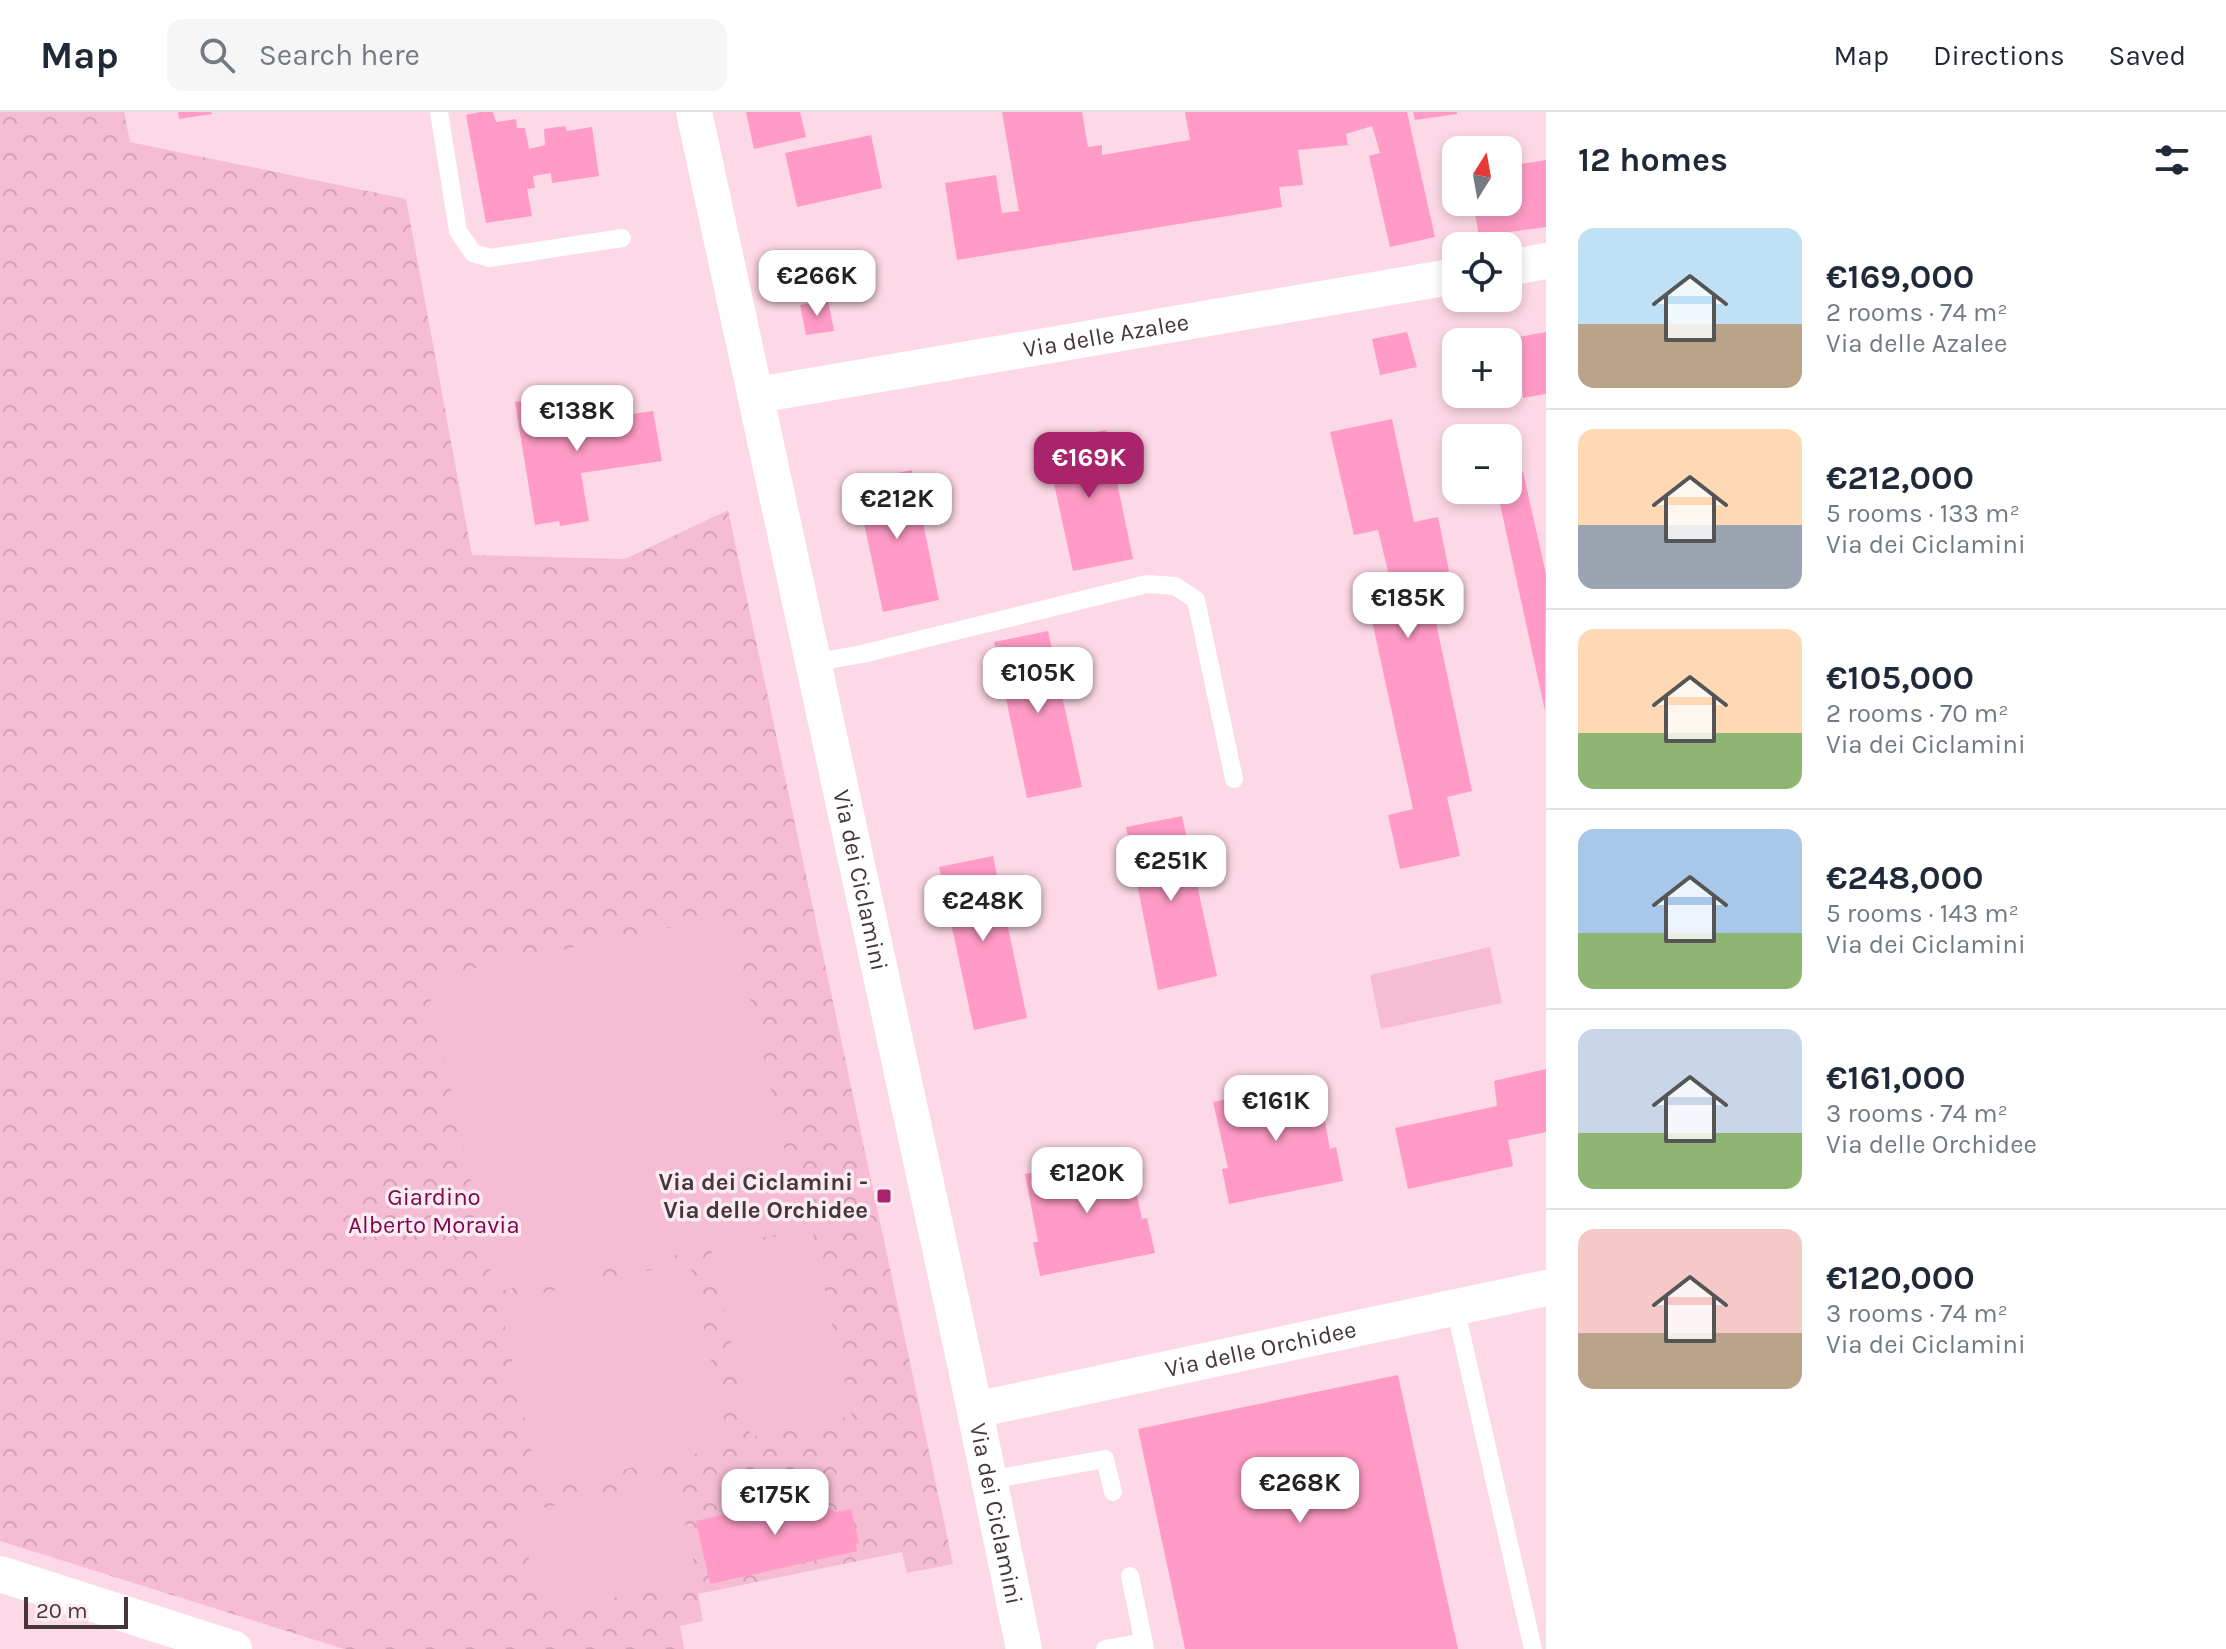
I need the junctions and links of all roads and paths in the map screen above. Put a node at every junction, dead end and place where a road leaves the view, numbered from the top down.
1 (439, 112) edge
2 (694, 112) edge
3 (622, 238) dead end
4 (1546, 261) edge
5 (1522, 265) edge
6 (1442, 278) edge
7 (757, 395) junction
8 (812, 663) junction
9 (1234, 779) dead end
10 (1546, 1288) edge
11 (1455, 1307) junction
12 (975, 1410) junction
13 (989, 1480) junction
14 (1113, 1492) dead end
15 (0, 1574) edge
16 (1130, 1576) dead end
17 (1144, 1645) edge
18 (234, 1649) edge
19 (1024, 1649) edge
20 (1105, 1649) edge
21 (1533, 1649) edge

1 - 3 lane
2 - 7 street, Via dei Ciclamini
4 - 5 street
6 - 7 street, Via delle Azalee
7 - 8 street, Via dei Ciclamini
8 - 9 lane
8 - 12 street, Via dei Ciclamini
10 - 11 street, Via delle Orchidee
11 - 12 street, Via delle Orchidee
11 - 21 lane
12 - 13 street, Via dei Ciclamini
13 - 14 lane
13 - 19 street, Via dei Ciclamini
15 - 18 street
16 - 17 lane
17 - 20 lane

